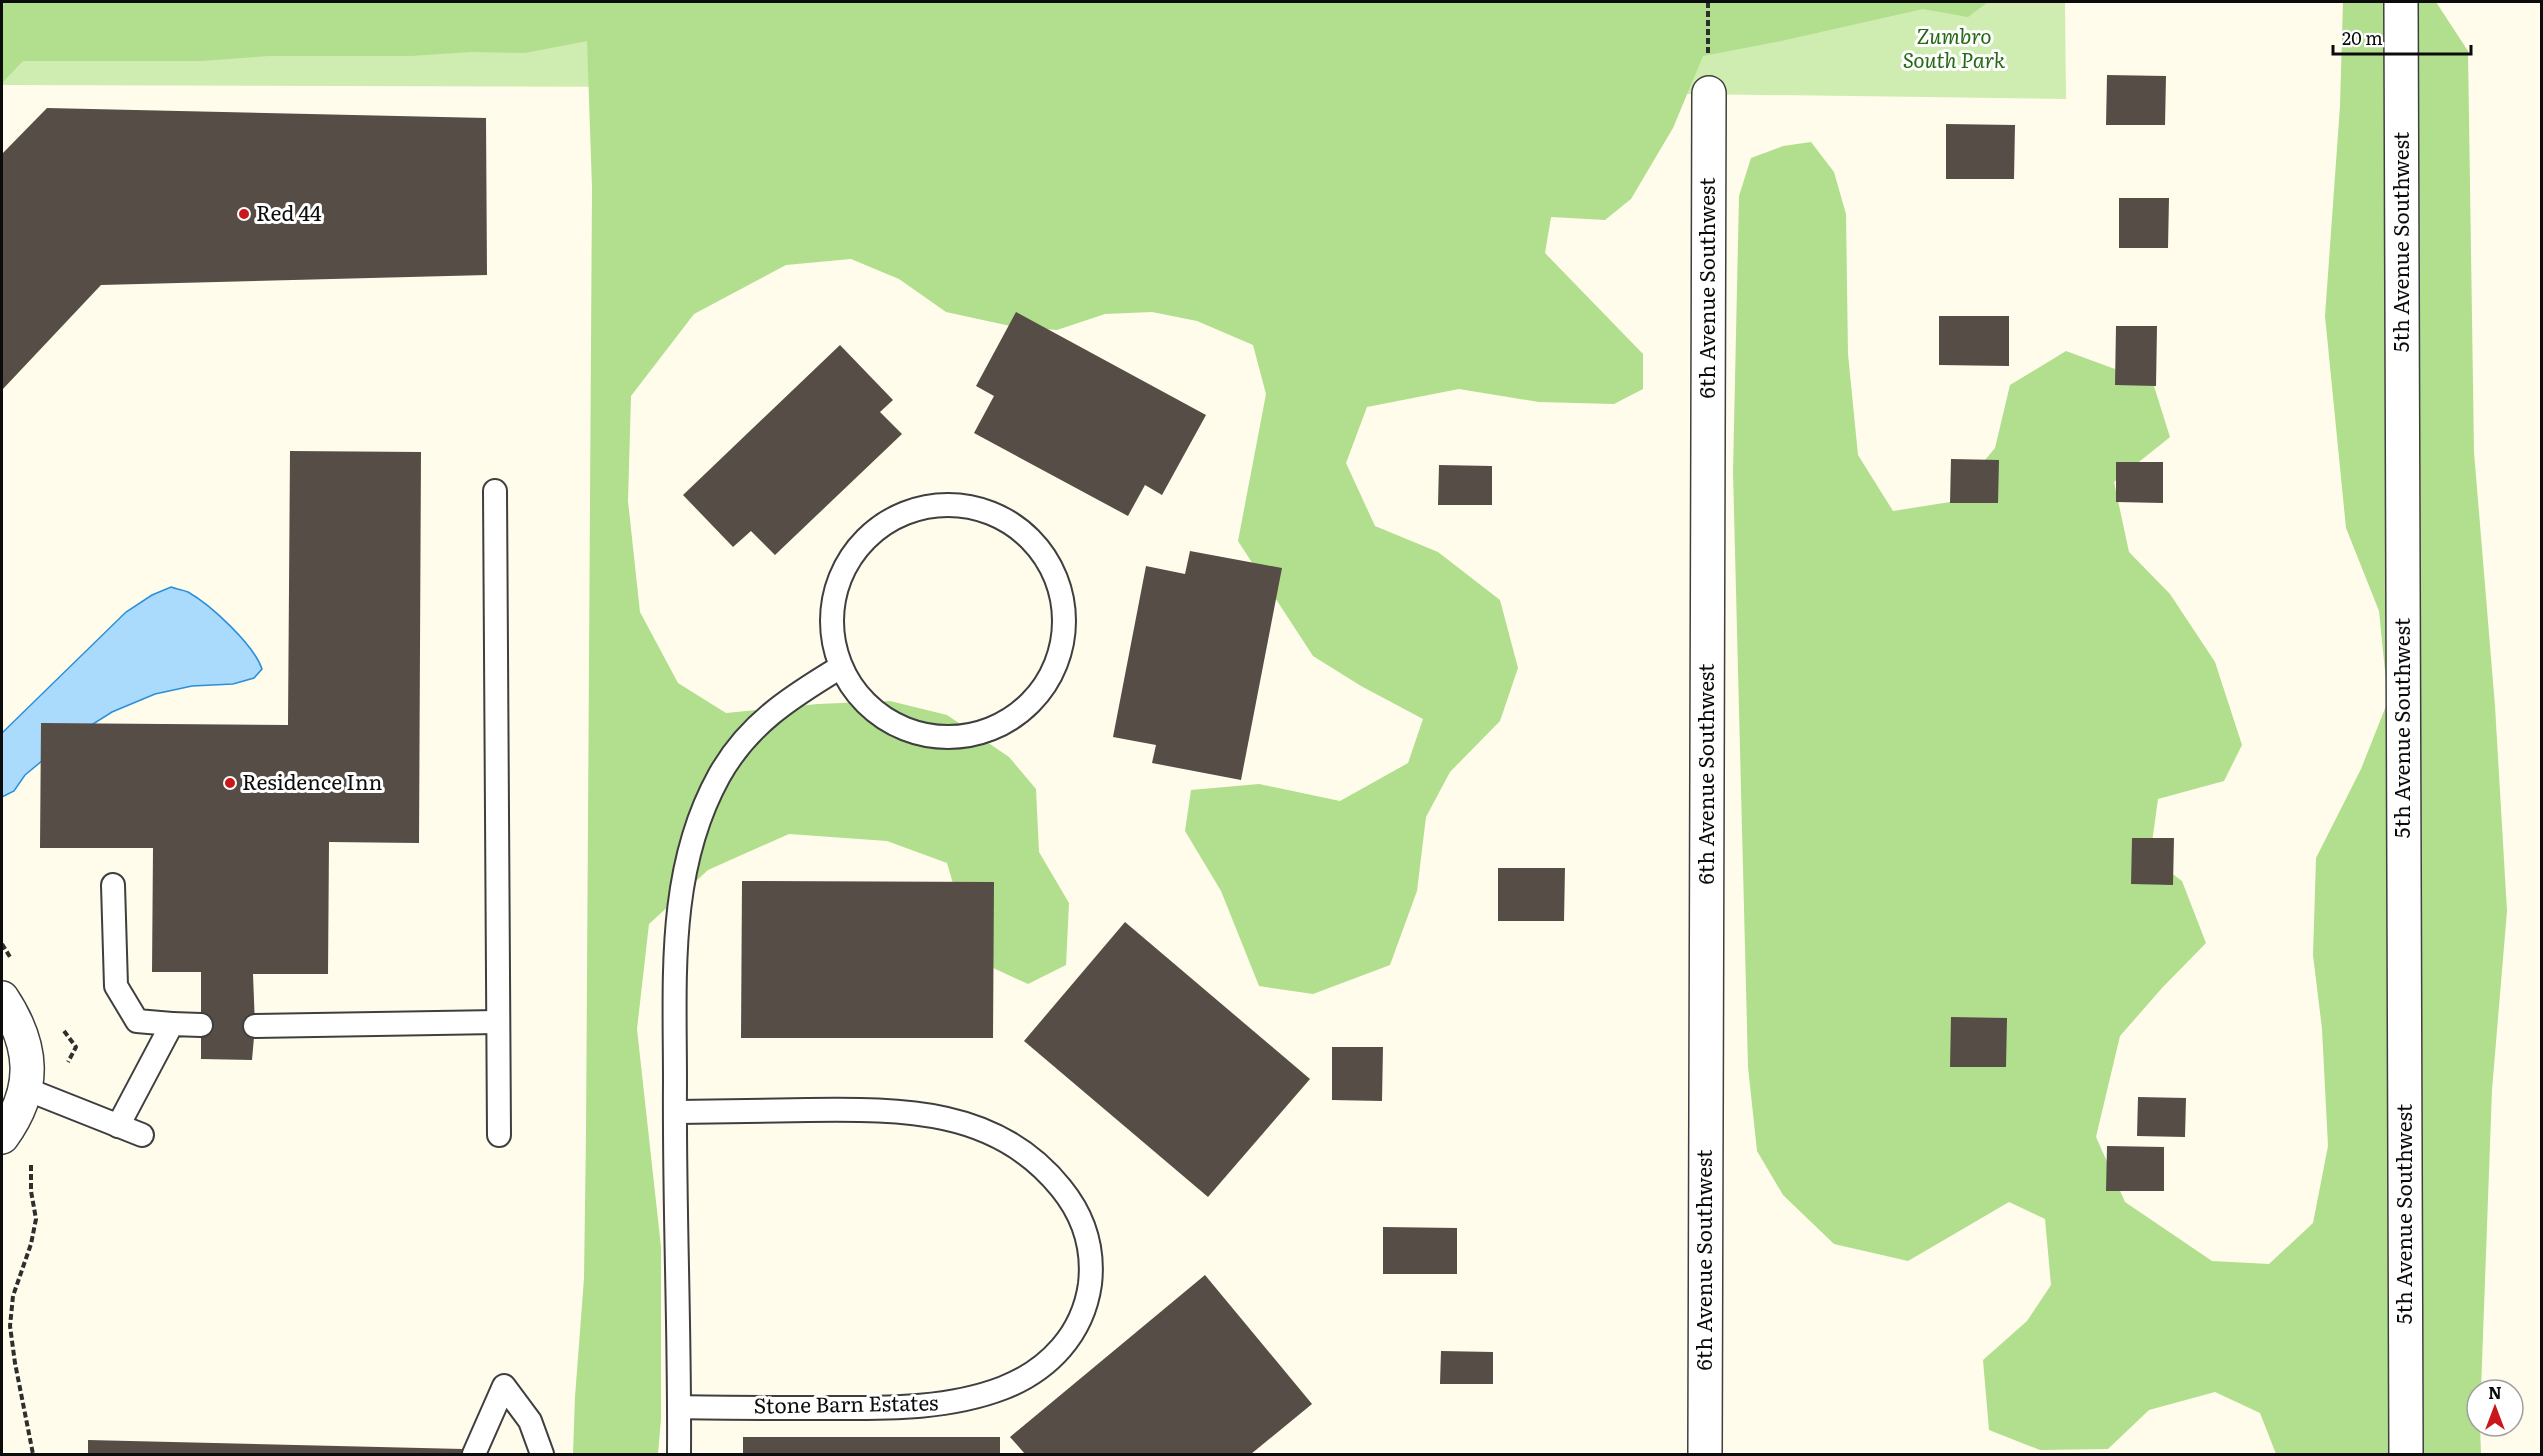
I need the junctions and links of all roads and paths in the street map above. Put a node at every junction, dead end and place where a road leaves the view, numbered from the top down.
1 (1708, 2) edge
2 (2401, 2) edge
3 (1708, 93) joint
4 (495, 491) dead end
5 (839, 668) junction
6 (113, 885) dead end
7 (2, 944) edge
8 (12, 959) dead end
9 (2, 998) edge
10 (498, 1022) junction
11 (172, 1024) junction
12 (201, 1025) dead end
13 (255, 1026) dead end
14 (63, 1029) dead end
15 (38, 1094) junction
16 (675, 1112) junction
17 (118, 1126) junction
18 (142, 1135) dead end
19 (499, 1135) dead end
20 (2, 1137) edge
21 (31, 1161) dead end
22 (679, 1407) junction
23 (33, 1455) edge
24 (474, 1455) edge
25 (542, 1455) edge
26 (679, 1455) edge
27 (1705, 1455) edge
28 (2406, 1455) edge

1 - 3 path
2 - 28 street, 5th Avenue Southwest
3 - 27 street, 6th Avenue Southwest
4 - 10 lane
5 - 5 lane
5 - 16 lane
6 - 11 lane
7 - 8 path
9 - 15 street
10 - 13 lane
10 - 19 lane
11 - 12 lane
11 - 17 lane
14 - 15 path
15 - 17 lane
15 - 20 street
16 - 22 lane
16 - 22 lane, Stone Barn Estates
17 - 18 lane
21 - 23 path
22 - 26 lane
24 - 25 lane

